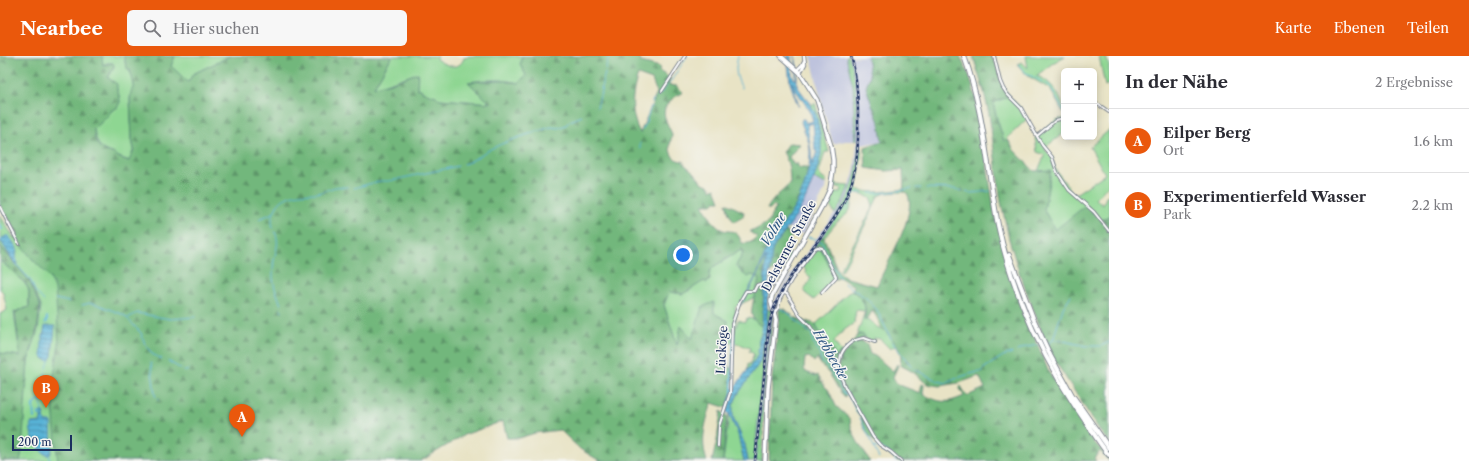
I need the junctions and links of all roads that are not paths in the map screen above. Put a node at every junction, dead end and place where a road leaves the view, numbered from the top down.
1 (685, 56) edge
2 (781, 56) edge
3 (965, 56) edge
4 (994, 56) edge
5 (804, 58) edge
6 (798, 71) junction
7 (662, 91) dead end
8 (1097, 104) edge
9 (1109, 112) edge
10 (1061, 119) edge
11 (1037, 136) junction
12 (0, 207) edge
13 (1109, 231) edge
14 (19, 244) dead end
15 (778, 285) junction
16 (822, 292) dead end
17 (784, 293) junction
18 (774, 312) junction
19 (875, 342) dead end
20 (837, 367) junction
21 (1099, 438) junction
22 (718, 446) dead end
23 (1109, 448) edge
24 (1109, 455) edge
25 (765, 461) edge
26 (901, 461) edge

1 - 7 street
2 - 6 main road, Delsterner Straße
3 - 21 highway
4 - 11 street
5 - 6 street
6 - 15 main road, Delsterner Straße
8 - 9 street
10 - 11 street
11 - 13 street
12 - 14 street
15 - 18 main road, Delsterner Straße
15 - 22 street, Lücköge
16 - 17 street
17 - 18 street
17 - 20 street
18 - 25 main road, Delsterner Straße
19 - 20 street
20 - 26 street
21 - 23 highway
21 - 24 highway

